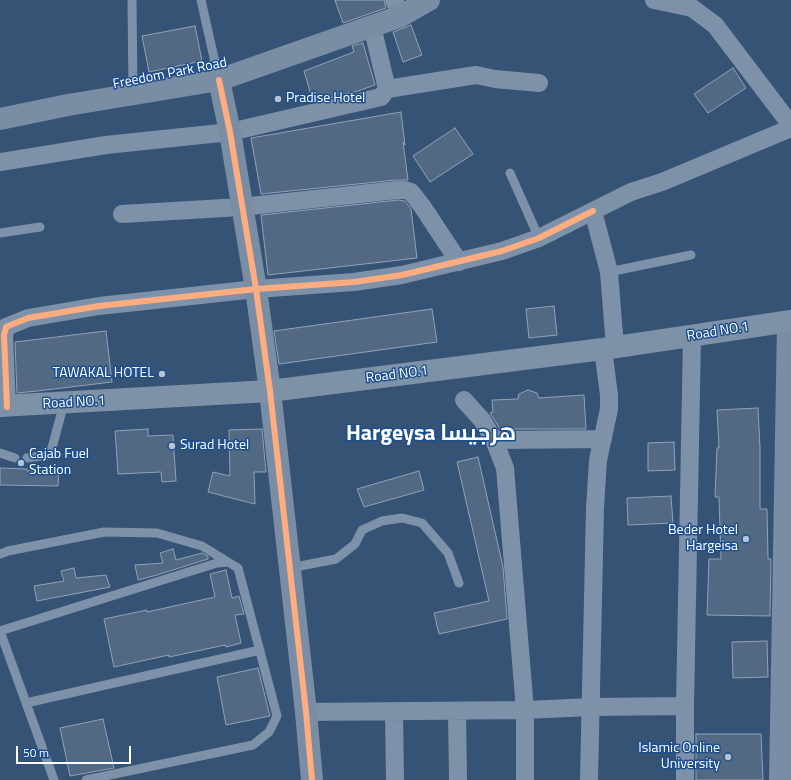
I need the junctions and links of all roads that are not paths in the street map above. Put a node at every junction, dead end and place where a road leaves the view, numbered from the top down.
1 (132, 0) edge
2 (201, 0) edge
3 (429, 0) edge
4 (654, 0) edge
5 (398, 8) edge
6 (372, 26) junction
7 (219, 80) junction
8 (539, 83) dead end
9 (387, 89) junction
10 (133, 94) junction
11 (0, 119) edge
12 (791, 125) edge
13 (791, 128) edge
14 (230, 132) junction
15 (0, 162) edge
16 (510, 173) dead end
17 (241, 207) junction
18 (593, 211) junction
19 (122, 214) dead end
20 (40, 227) dead end
21 (0, 233) edge
22 (539, 238) junction
23 (691, 255) dead end
24 (459, 262) junction
25 (609, 272) junction
26 (256, 289) junction
27 (790, 321) edge
28 (692, 336) junction
29 (609, 348) junction
30 (789, 364) edge
31 (270, 391) junction
32 (464, 400) dead end
33 (64, 403) junction
34 (3, 406) edge
35 (602, 439) junction
36 (494, 440) junction
37 (0, 453) edge
38 (16, 458) dead end
39 (27, 458) dead end
40 (788, 524) edge
41 (0, 554) edge
42 (228, 562) junction
43 (290, 568) junction
44 (459, 583) dead end
45 (0, 631) edge
46 (260, 650) junction
47 (787, 657) edge
48 (26, 703) junction
49 (685, 706) junction
50 (590, 707) junction
51 (457, 710) junction
52 (525, 710) junction
53 (394, 711) junction
54 (306, 712) junction
55 (784, 768) edge
56 (54, 780) edge
57 (86, 780) edge
58 (312, 780) edge
59 (395, 780) edge
60 (458, 780) edge
61 (524, 780) edge
62 (589, 780) edge
63 (686, 780) edge

1 - 10 lane
2 - 7 lane
3 - 5 street, Freedom Park Road
4 - 12 street
5 - 6 street, Freedom Park Road
6 - 7 street, Freedom Park Road
6 - 9 street
7 - 10 street, Freedom Park Road
7 - 14 street
8 - 9 street
9 - 14 street
10 - 11 street, Freedom Park Road
13 - 18 street
14 - 15 street
14 - 17 street
16 - 22 lane
17 - 19 street
17 - 24 street
17 - 26 street
18 - 22 street
18 - 25 street
20 - 21 lane
22 - 24 street
23 - 25 lane
24 - 26 street
25 - 29 street
26 - 31 street
26 - 34 street
27 - 28 highway, Road NO.1
27 - 30 street
28 - 29 highway, Road NO.1
28 - 49 street
29 - 31 highway, Road NO.1
29 - 35 street
30 - 40 street
31 - 33 highway, Road NO.1
31 - 43 street
32 - 36 street
33 - 34 highway, Road NO.1
33 - 39 lane
35 - 36 street
35 - 50 street
36 - 52 street
37 - 38 lane
40 - 47 street
41 - 42 lane
42 - 45 lane
42 - 46 lane
43 - 44 lane
43 - 54 street
45 - 48 lane
46 - 48 lane
46 - 57 lane
47 - 55 street
48 - 56 lane
49 - 50 street
49 - 63 street
50 - 52 street
50 - 62 street
51 - 52 street
51 - 53 street
51 - 60 street
52 - 61 street
53 - 54 street
53 - 59 street
54 - 58 street

